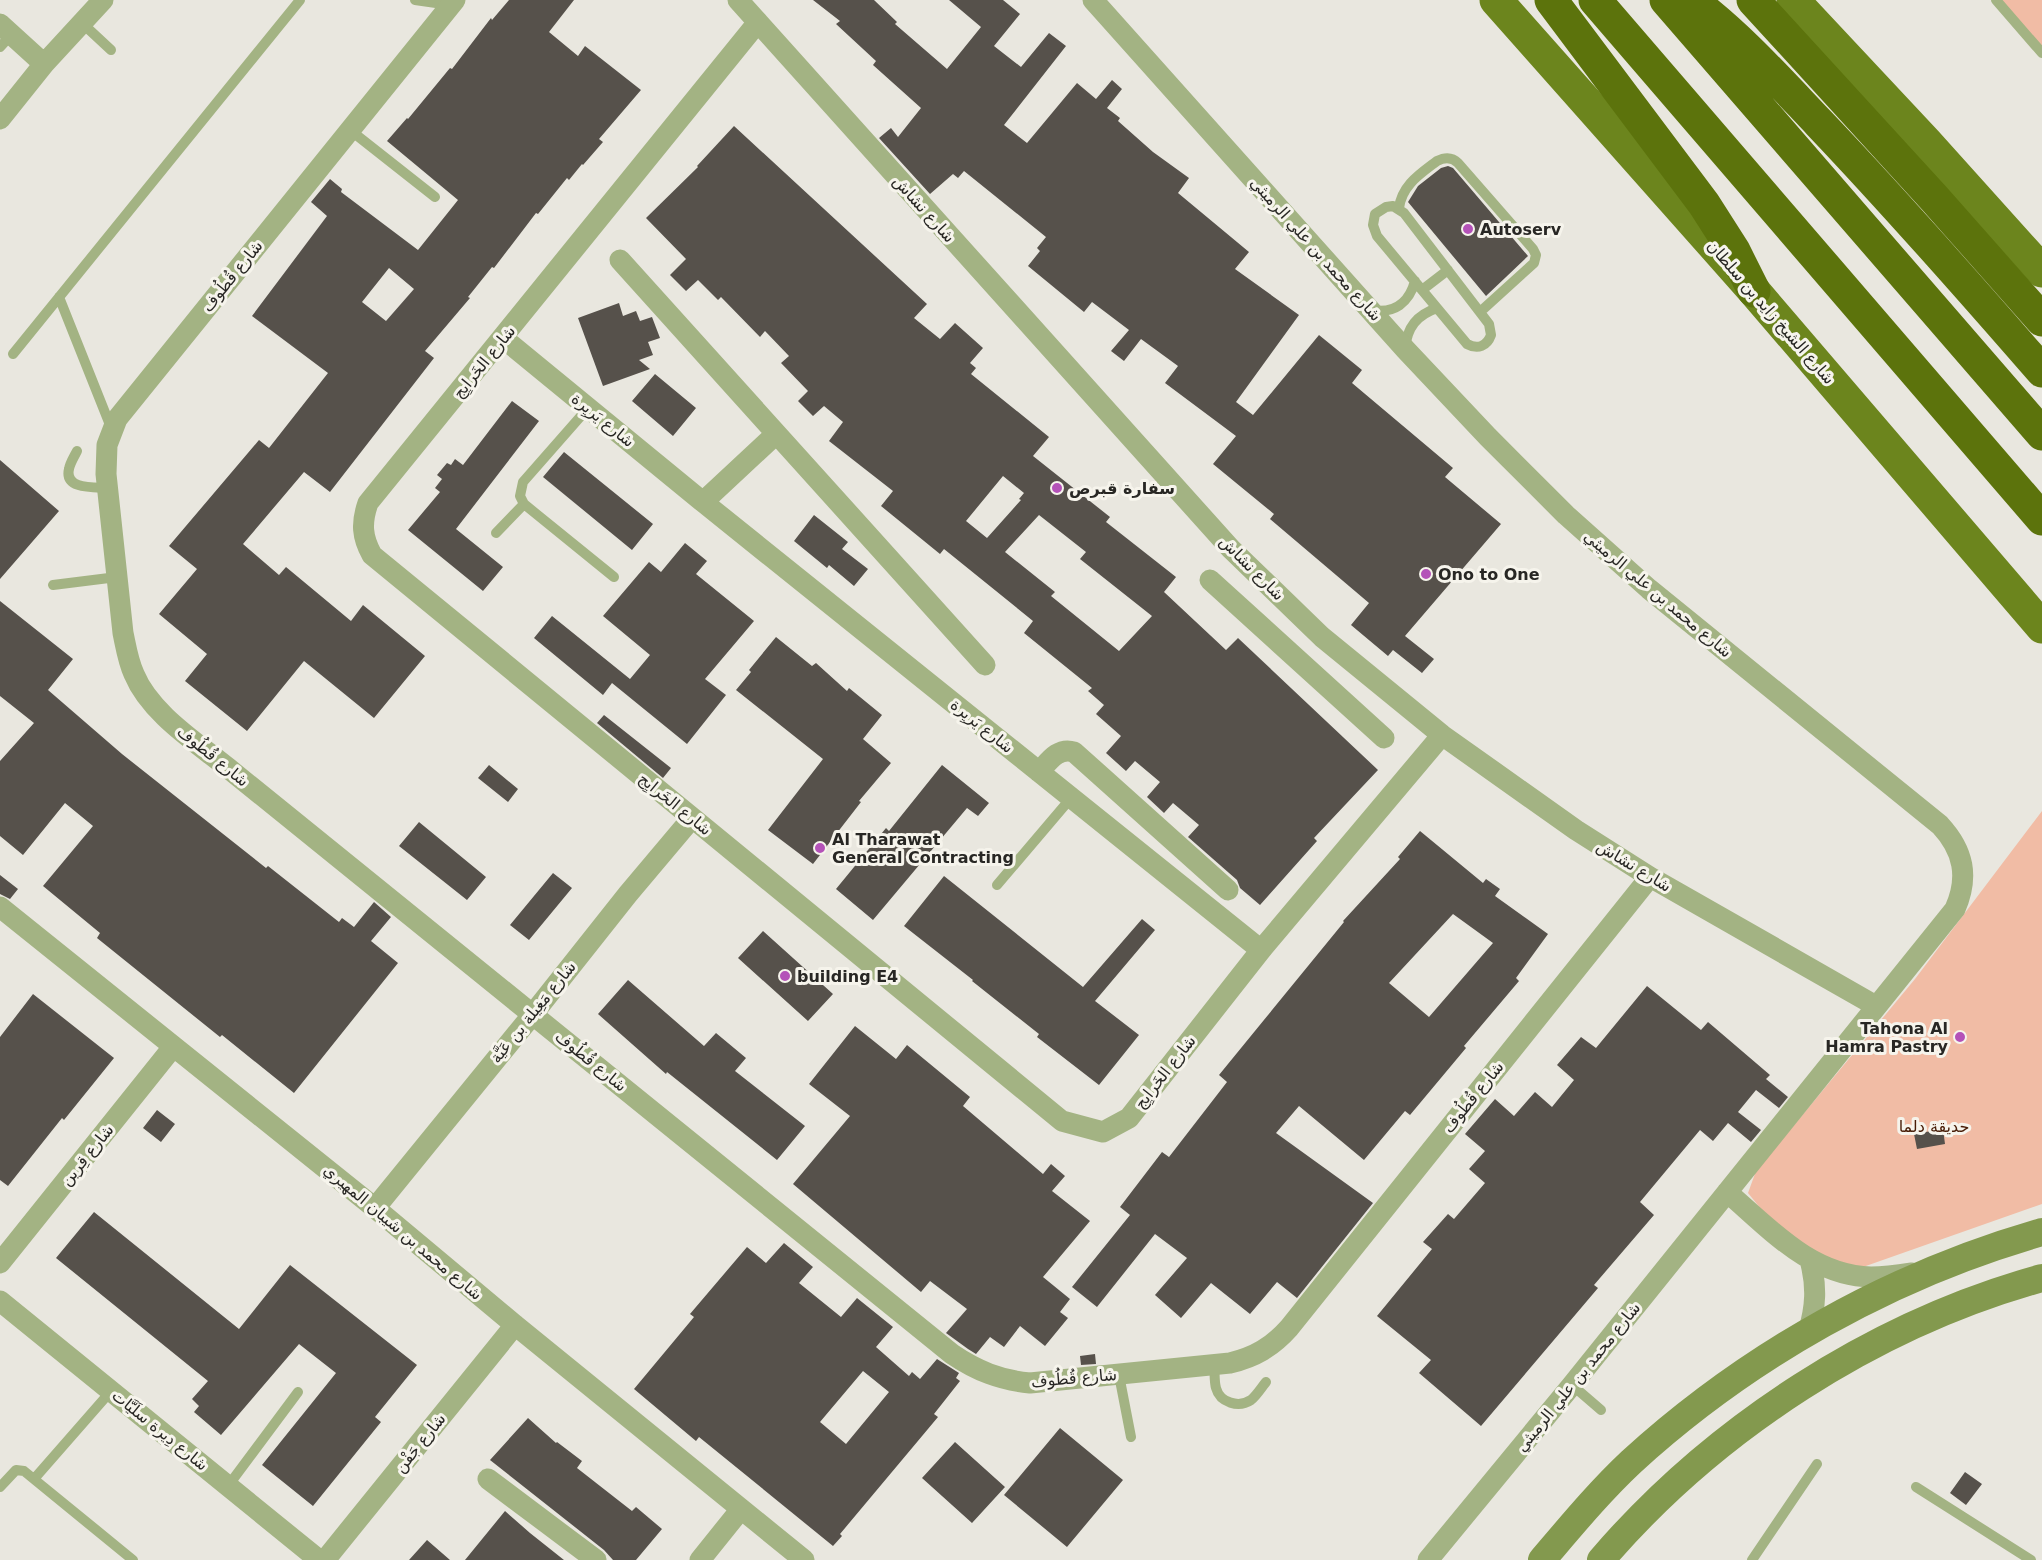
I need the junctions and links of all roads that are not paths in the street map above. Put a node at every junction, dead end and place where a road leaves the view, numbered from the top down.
1 (103, 0) edge
2 (300, 0) edge
3 (416, 0) edge
4 (738, 0) edge
5 (1093, 0) edge
6 (1496, 0) edge
7 (1551, 0) edge
8 (1595, 0) edge
9 (1666, 0) edge
10 (1690, 0) edge
11 (1753, 0) edge
12 (1793, 0) edge
13 (1996, 0) edge
14 (452, 3) edge
15 (758, 22) junction
16 (82, 23) junction
17 (4, 36) edge
18 (111, 50) dead end
19 (2042, 53) edge
20 (44, 64) junction
21 (0, 102) edge
22 (0, 119) edge
23 (350, 130) junction
24 (435, 197) dead end
25 (1399, 208) junction
26 (620, 260) dead end
27 (1448, 270) junction
28 (2042, 271) edge
29 (1418, 285) junction
30 (1754, 291) junction
31 (59, 297) junction
32 (1437, 308) junction
33 (1370, 310) junction
34 (1479, 312) junction
35 (2042, 320) edge
36 (503, 339) junction
37 (1405, 349) junction
38 (13, 354) dead end
39 (2042, 372) edge
40 (588, 408) junction
41 (112, 430) junction
42 (776, 434) junction
43 (2042, 434) edge
44 (76, 451) dead end
45 (108, 488) junction
46 (703, 502) junction
47 (525, 504) junction
48 (2042, 519) edge
49 (496, 533) dead end
50 (117, 577) junction
51 (614, 577) dead end
52 (1210, 580) dead end
53 (53, 585) dead end
54 (2042, 627) edge
55 (1322, 637) junction
56 (1300, 661) junction
57 (985, 665) dead end
58 (1442, 735) junction
59 (1384, 738) dead end
60 (1039, 772) junction
61 (1071, 798) junction
62 (693, 818) junction
63 (1177, 844) junction
64 (1152, 863) junction
65 (1650, 877) junction
66 (997, 885) dead end
67 (1228, 890) dead end
68 (0, 907) edge
69 (1261, 950) junction
70 (1876, 1006) junction
71 (533, 1014) junction
72 (174, 1047) junction
73 (1727, 1192) junction
74 (375, 1208) junction
75 (2042, 1232) edge
76 (1810, 1260) junction
77 (0, 1263) edge
78 (1932, 1271) junction
79 (2042, 1278) edge
80 (0, 1301) edge
81 (515, 1325) junction
82 (1808, 1333) junction
83 (1214, 1365) junction
84 (1119, 1375) junction
85 (1266, 1382) dead end
86 (1572, 1385) junction
87 (111, 1391) junction
88 (298, 1392) dead end
89 (1601, 1410) dead end
90 (1131, 1437) dead end
91 (1817, 1464) dead end
92 (34, 1479) junction
93 (488, 1479) dead end
94 (228, 1486) junction
95 (0, 1487) edge
96 (1916, 1487) dead end
97 (741, 1509) junction
98 (133, 1560) edge
99 (319, 1560) edge
100 (325, 1560) edge
101 (596, 1560) edge
102 (700, 1560) edge
103 (804, 1560) edge
104 (1428, 1560) edge
105 (1542, 1560) edge
106 (1601, 1560) edge
107 (1752, 1560) edge
108 (2031, 1560) edge

1 - 16 street
2 - 31 lane
3 - 14 lane
4 - 15 street, شارع نشاش
5 - 33 street, شارع محمد بن علي الرميثي
6 - 30 main road, شارع الشيخ زايد بن سلطان
7 - 30 highway
8 - 48 highway
9 - 43 highway
10 - 39 highway
11 - 35 highway
12 - 28 main road
13 - 19 lane
14 - 23 street, شارع قُطُوف
15 - 36 street, شارع الخَرايِج
15 - 55 street, شارع نشاش
16 - 18 lane
16 - 20 street
17 - 20 street
20 - 21 street
20 - 22 street
23 - 24 lane
23 - 41 street, شارع قُطُوف
25 - 27 lane
25 - 29 lane
25 - 34 lane
26 - 42 street
27 - 29 lane
27 - 34 lane
29 - 32 lane
29 - 33 lane
30 - 54 main road, شارع الشيخ زايد بن سلطان
31 - 38 lane
31 - 41 lane
32 - 34 lane
32 - 37 lane
33 - 37 street, شارع محمد بن علي الرميثي
36 - 40 street, شارع يَريِرة
36 - 62 street, شارع الخَرايِج
37 - 70 street, شارع محمد بن علي الرميثي
40 - 46 street, شارع يَريِرة
40 - 47 lane
41 - 45 street, شارع قُطُوف
42 - 46 street
42 - 57 street
44 - 45 lane
45 - 50 street, شارع قُطُوف
46 - 60 street, شارع يَريِرة
47 - 49 lane
47 - 51 lane
50 - 53 lane
50 - 71 street, شارع قُطُوف
52 - 56 street
55 - 56 street
55 - 58 street, شارع نشاش
56 - 59 street
58 - 65 street, شارع نشاش
58 - 69 street, شارع الخَرايِج
60 - 61 street, شارع يَريِرة
60 - 63 street
61 - 64 street, شارع يَريِرة
61 - 66 lane
62 - 69 street, شارع الخَرايِج
62 - 71 street, شارع مَغِيلة بن عَيَّة
63 - 64 street
63 - 67 street
64 - 69 street, شارع يَريِرة
65 - 70 street, شارع نشاش
65 - 83 street, شارع قُطُوف
68 - 72 street, شارع محمد بن شيبان المهيري
70 - 73 street, شارع محمد بن علي الرميثي
71 - 74 street, شارع مَغِيلة بن عَيَّة
71 - 84 street, شارع قُطُوف
72 - 74 street, شارع محمد بن شيبان المهيري
72 - 77 street, شارع قِرين
73 - 76 street
73 - 86 street, شارع محمد بن علي الرميثي
74 - 81 street, شارع محمد بن شيبان المهيري
75 - 78 main road
76 - 78 street
76 - 82 street
78 - 82 main road
79 - 106 main road
80 - 87 street, شارع دِيرة سلَيَّات
81 - 97 street, شارع محمد بن شيبان المهيري
81 - 100 street, شارع جَفْن
82 - 105 main road
83 - 84 street, شارع قُطُوف
83 - 85 lane
84 - 90 lane
86 - 89 lane
86 - 104 street, شارع محمد بن علي الرميثي
87 - 92 lane
87 - 94 street, شارع دِيرة سلَيَّات
88 - 94 lane
91 - 107 lane
92 - 95 lane
92 - 98 lane
93 - 101 street
94 - 99 street, شارع دِيرة سلَيَّات
96 - 108 lane
97 - 102 street
97 - 103 street, شارع محمد بن شيبان المهيري

